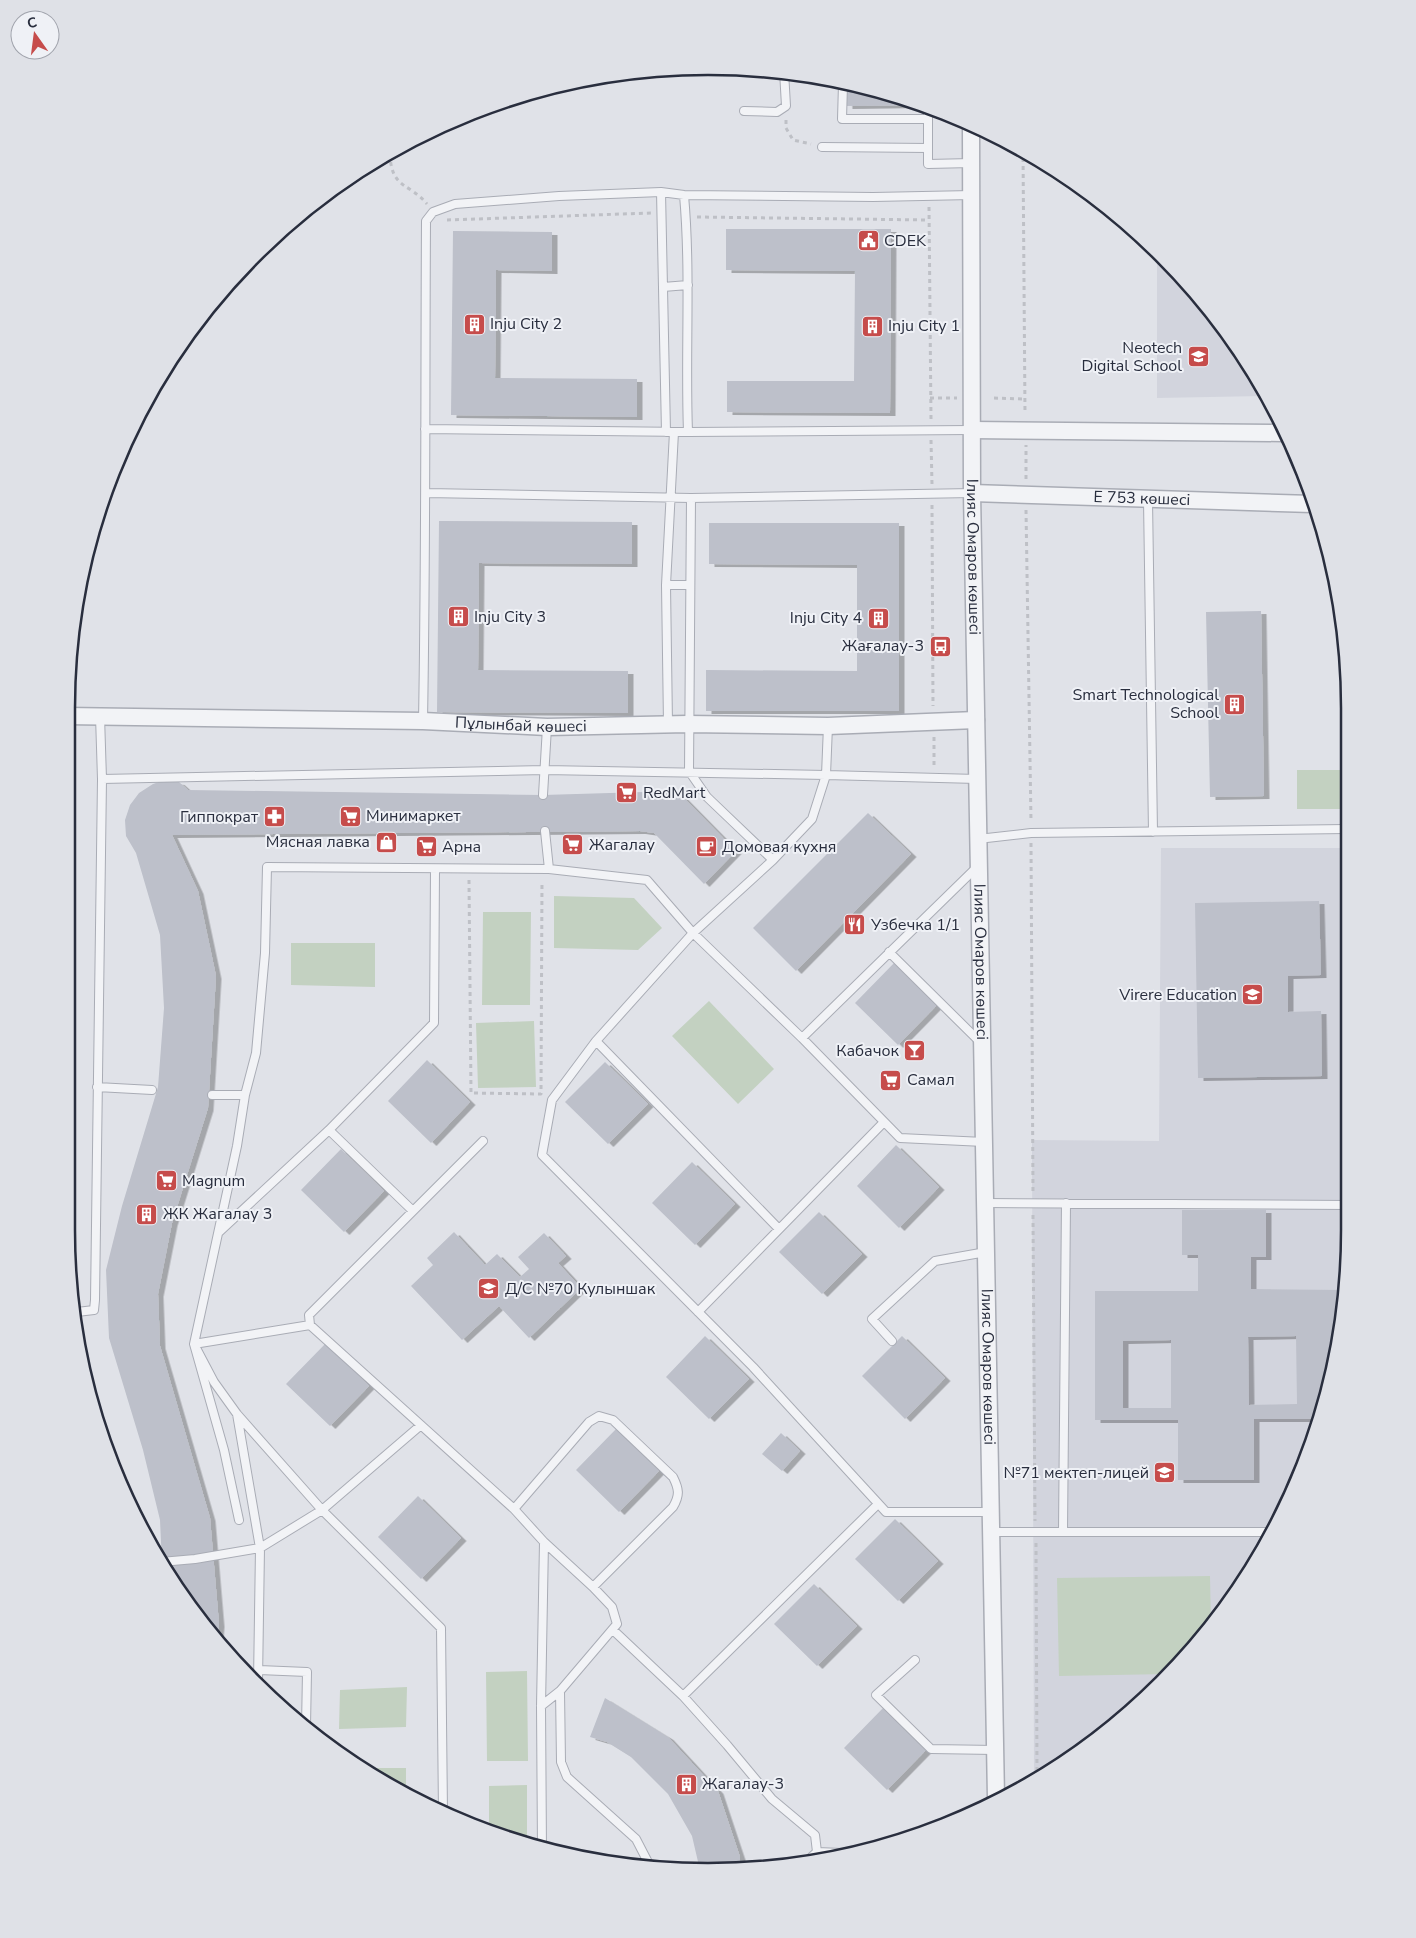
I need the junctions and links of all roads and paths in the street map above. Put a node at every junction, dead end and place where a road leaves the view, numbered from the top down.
1 (784, 79) edge
2 (843, 90) edge
3 (786, 106) junction
4 (744, 111) dead end
5 (928, 115) edge
6 (928, 120) junction
7 (972, 133) edge
8 (822, 147) joint
9 (928, 148) junction
10 (1023, 159) edge
11 (390, 161) edge
12 (972, 163) junction
13 (661, 192) junction
14 (684, 195) junction
15 (972, 195) junction
16 (434, 212) junction
17 (662, 212) junction
18 (686, 217) junction
19 (929, 220) dead end
20 (688, 285) junction
21 (664, 287) junction
22 (930, 398) dead end
23 (960, 398) dead end
24 (994, 398) dead end
25 (1025, 398) junction
26 (425, 429) junction
27 (1026, 429) junction
28 (972, 430) junction
29 (670, 432) junction
30 (688, 432) junction
31 (1278, 433) edge
32 (427, 493) junction
33 (972, 494) junction
34 (1026, 496) junction
35 (670, 497) junction
36 (691, 498) junction
37 (1148, 500) junction
38 (1307, 504) edge
39 (666, 585) junction
40 (690, 585) junction
41 (75, 716) edge
42 (100, 716) junction
43 (976, 720) junction
44 (423, 722) junction
45 (668, 724) junction
46 (688, 724) junction
47 (828, 726) junction
48 (547, 727) junction
49 (545, 770) junction
50 (689, 771) junction
51 (826, 775) junction
52 (102, 779) junction
53 (977, 779) junction
54 (544, 795) dead end
55 (1341, 829) edge
56 (545, 831) dead end
57 (1153, 832) junction
58 (1031, 833) junction
59 (978, 839) junction
60 (773, 860) junction
61 (978, 866) junction
62 (469, 869) junction
63 (435, 870) junction
64 (546, 870) junction
65 (694, 933) junction
66 (889, 952) junction
67 (802, 1038) junction
68 (596, 1041) junction
69 (982, 1043) junction
70 (97, 1087) junction
71 (152, 1090) dead end
72 (245, 1094) junction
73 (212, 1095) dead end
74 (883, 1123) junction
75 (329, 1130) junction
76 (483, 1141) dead end
77 (984, 1142) junction
78 (985, 1203) junction
79 (1033, 1203) junction
80 (1066, 1203) junction
81 (1341, 1205) edge
82 (413, 1211) junction
83 (779, 1229) junction
84 (219, 1232) junction
85 (986, 1252) junction
86 (80, 1312) edge
87 (698, 1312) junction
88 (310, 1326) junction
89 (892, 1341) dead end
90 (194, 1344) junction
91 (236, 1414) junction
92 (421, 1425) junction
93 (878, 1504) junction
94 (514, 1509) junction
95 (322, 1510) junction
96 (991, 1512) junction
97 (240, 1520) dead end
98 (991, 1532) junction
99 (1036, 1532) junction
100 (1063, 1532) junction
101 (1264, 1532) edge
102 (544, 1542) junction
103 (260, 1548) junction
104 (169, 1561) edge
105 (593, 1587) junction
106 (613, 1630) junction
107 (915, 1660) dead end
108 (259, 1670) junction
109 (258, 1676) edge
110 (560, 1692) junction
111 (683, 1696) junction
112 (541, 1706) junction
113 (306, 1718) edge
114 (995, 1750) junction
115 (1037, 1770) edge
116 (996, 1794) edge
117 (443, 1805) edge
118 (542, 1840) edge
119 (817, 1852) joint
120 (824, 1852) edge
121 (647, 1860) edge

1 - 3 lane
2 - 6 lane
3 - 4 lane
3 - 8 path
5 - 6 lane
6 - 9 lane
7 - 12 street, Ілияс Омаров көшесі
8 - 9 lane
9 - 12 lane
10 - 25 path
11 - 16 path
12 - 15 street, Ілияс Омаров көшесі
13 - 14 lane
13 - 16 lane
13 - 17 lane
14 - 15 lane
14 - 18 lane
15 - 28 street, Ілияс Омаров көшесі
16 - 17 path
16 - 26 lane
17 - 21 lane
18 - 19 path
18 - 20 lane
20 - 21 lane
20 - 30 lane
21 - 29 lane
22 - 23 path
24 - 25 path
25 - 27 path
26 - 29 lane
26 - 32 lane
27 - 28 street
27 - 31 street
27 - 34 path
28 - 30 lane
28 - 33 street, Ілияс Омаров көшесі
29 - 30 lane
29 - 35 lane
32 - 35 lane
32 - 44 lane
33 - 34 street, Е 753 көшесі
33 - 36 lane
33 - 43 street, Ілияс Омаров көшесі
34 - 37 street, Е 753 көшесі
34 - 58 path
35 - 36 lane
35 - 39 lane
36 - 40 lane
37 - 38 street, Е 753 көшесі
37 - 57 lane
39 - 40 lane
39 - 45 lane
40 - 46 lane
41 - 42 street, Пұлынбай көшесі
42 - 44 street, Пұлынбай көшесі
42 - 52 lane
43 - 47 street, Пұлынбай көшесі
43 - 53 street, Ілияс Омаров көшесі
44 - 48 street, Пұлынбай көшесі
45 - 46 street, Пұлынбай көшесі
45 - 48 street, Пұлынбай көшесі
46 - 47 street, Пұлынбай көшесі
46 - 50 lane
47 - 51 lane
48 - 49 lane
49 - 50 lane
49 - 52 lane
49 - 54 lane
50 - 51 lane
50 - 60 lane
51 - 53 lane
51 - 60 lane
52 - 70 lane
53 - 59 street, Ілияс Омаров көшесі
55 - 57 lane
56 - 64 lane
57 - 58 lane
58 - 59 lane
58 - 79 path
59 - 61 street, Ілияс Омаров көшесі
60 - 65 lane
61 - 66 lane
61 - 69 street, Ілияс Омаров көшесі
62 - 63 lane
62 - 64 lane
62 - 64 path
63 - 72 lane
63 - 75 lane
64 - 65 lane
65 - 67 lane
65 - 68 lane
66 - 67 lane
66 - 69 lane
67 - 74 lane
68 - 83 lane
68 - 87 lane
69 - 77 street, Ілияс Омаров көшесі
70 - 71 lane
70 - 86 lane
72 - 73 lane
72 - 84 lane
74 - 77 lane
74 - 83 lane
75 - 82 lane
75 - 84 lane
76 - 82 lane
77 - 78 street, Ілияс Омаров көшесі
78 - 79 lane
78 - 85 street, Ілияс Омаров көшесі
79 - 80 lane
79 - 99 path
80 - 81 lane
80 - 100 lane
82 - 88 lane
83 - 87 lane
84 - 90 lane
85 - 89 lane
85 - 96 street, Ілияс Омаров көшесі
87 - 93 lane
88 - 90 lane
88 - 92 lane
90 - 91 lane
90 - 97 lane
91 - 95 lane
91 - 103 lane
92 - 94 lane
92 - 95 lane
93 - 96 lane
93 - 111 lane
94 - 102 lane
94 - 105 lane
95 - 103 lane
95 - 117 lane
96 - 98 street, Ілияс Омаров көшесі
98 - 99 lane
98 - 114 street, Ілияс Омаров көшесі
99 - 100 lane
99 - 115 path
100 - 101 lane
102 - 105 lane
102 - 112 lane
103 - 104 lane
103 - 108 lane
105 - 106 lane
106 - 110 lane
106 - 111 lane
107 - 114 lane
108 - 109 lane
108 - 113 lane
110 - 112 lane
110 - 121 lane
111 - 119 lane
112 - 118 lane
114 - 116 street, Ілияс Омаров көшесі
119 - 120 lane

